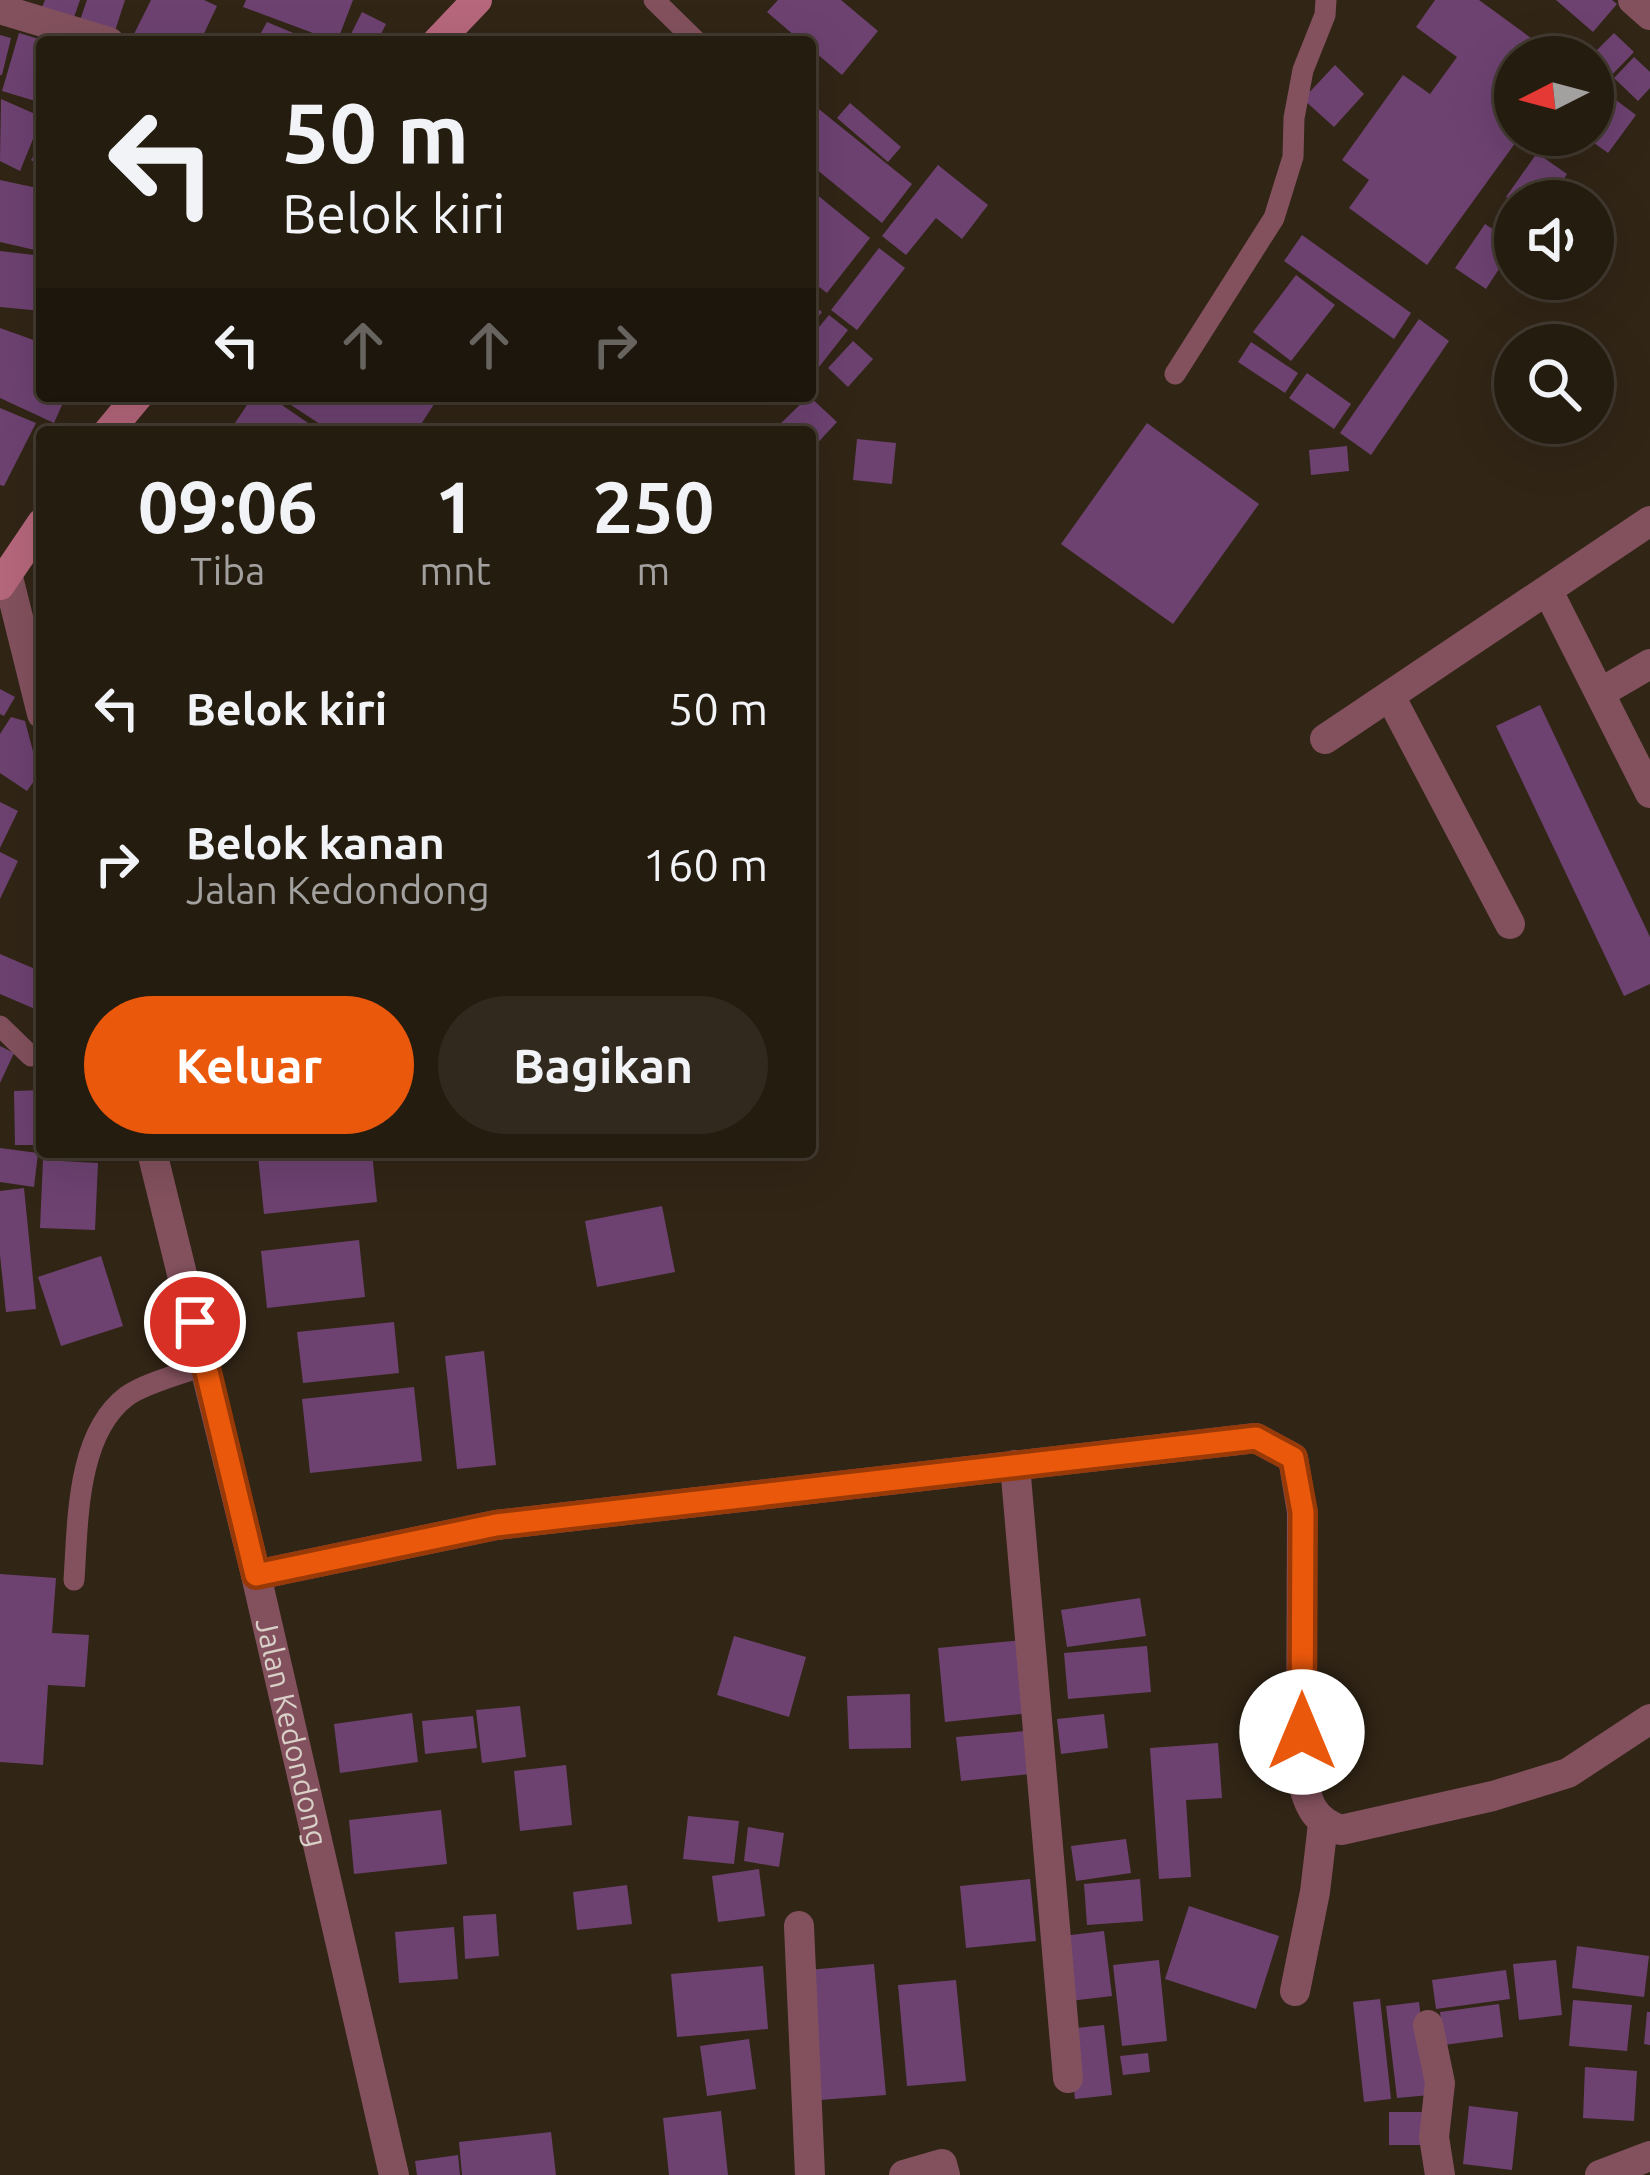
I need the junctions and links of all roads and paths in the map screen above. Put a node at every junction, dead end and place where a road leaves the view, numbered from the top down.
1 (477, 0) edge
2 (654, 0) edge
3 (1326, 0) edge
4 (1633, 0) edge
5 (0, 9) edge
6 (1650, 15) edge
7 (89, 36) edge
8 (443, 36) edge
9 (692, 36) edge
10 (1175, 374) dead end
11 (133, 402) edge
12 (113, 426) edge
13 (1650, 521) edge
14 (36, 532) edge
15 (3, 579) edge
16 (1549, 591) junction
17 (1650, 664) edge
18 (36, 693) edge
19 (1600, 693) junction
20 (1390, 696) junction
21 (1325, 740) dead end
22 (1650, 793) edge
23 (1510, 924) dead end
24 (0, 1026) edge
25 (31, 1056) dead end
26 (154, 1158) edge
27 (206, 1365) junction
28 (1016, 1465) junction
29 (256, 1575) junction
30 (74, 1580) dead end
31 (1650, 1719) edge
32 (1323, 1824) junction
33 (799, 1926) dead end
34 (1295, 1991) dead end
35 (1428, 2025) dead end
36 (1068, 2078) dead end
37 (1650, 2156) edge
38 (394, 2175) edge
39 (810, 2175) edge
40 (904, 2175) edge
41 (945, 2175) edge
42 (1440, 2175) edge
43 (1600, 2175) edge

1 - 8 main road
2 - 9 lane
3 - 10 lane
4 - 6 street
5 - 7 street
11 - 12 main road
13 - 16 street
14 - 15 main road
15 - 18 street
16 - 19 street
16 - 20 street
17 - 19 street
19 - 22 street
20 - 21 street
20 - 23 street
24 - 25 lane
26 - 27 street, Jalan Kedondong
27 - 29 street, Jalan Kedondong
27 - 30 lane
28 - 29 street
28 - 32 street
28 - 36 street
29 - 38 street, Jalan Kedondong
31 - 32 street
32 - 34 street
33 - 39 street
35 - 42 street
37 - 43 street
40 - 41 street

